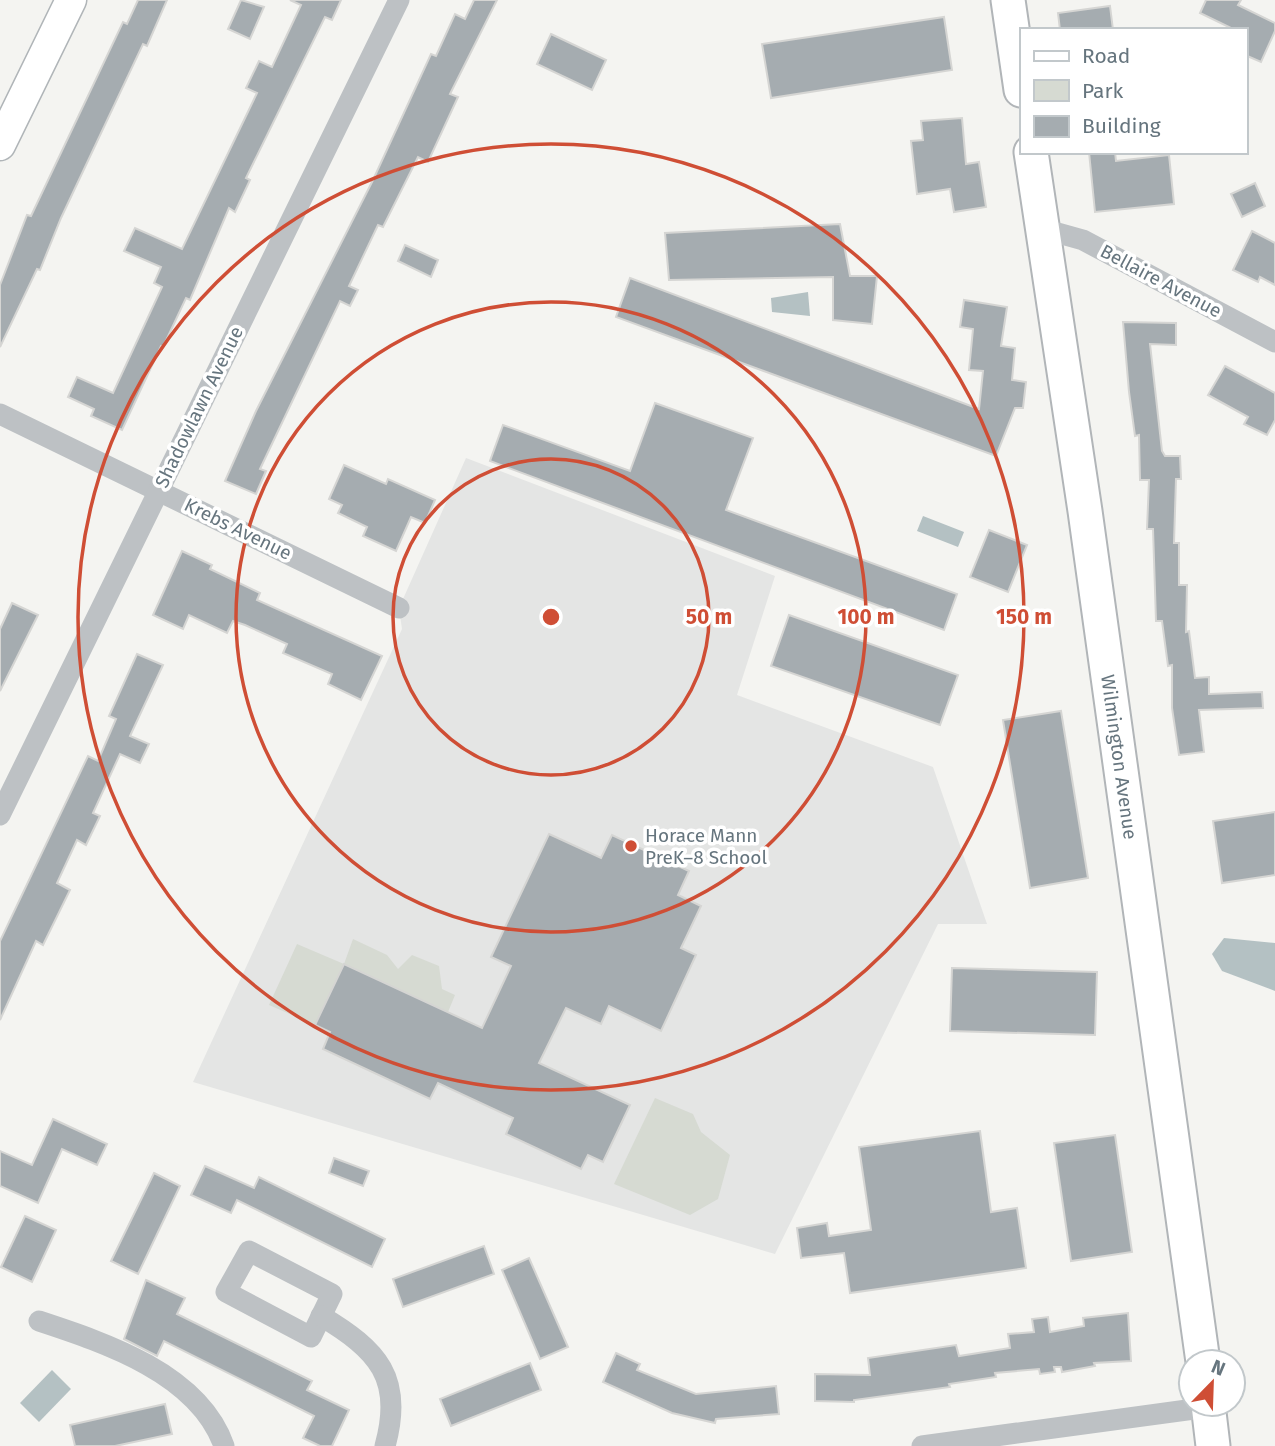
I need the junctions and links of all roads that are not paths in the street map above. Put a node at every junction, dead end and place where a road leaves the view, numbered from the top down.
1 (71, 0) edge
2 (399, 0) edge
3 (1008, 0) edge
4 (1020, 83) edge
5 (0, 145) edge
6 (1031, 154) edge
7 (1042, 233) junction
8 (1275, 342) edge
9 (0, 414) edge
10 (159, 490) junction
11 (399, 608) dead end
12 (0, 815) edge
13 (321, 1316) junction
14 (39, 1321) dead end
15 (1201, 1348) edge
16 (1177, 1410) edge
17 (1210, 1418) edge
18 (224, 1446) edge
19 (385, 1446) edge
20 (922, 1446) edge
21 (1213, 1446) edge

1 - 5 main road
2 - 10 street, Shadowlawn Avenue
3 - 4 main road
6 - 7 main road, Wilmington Avenue
7 - 8 street, Bellaire Avenue
7 - 15 main road, Wilmington Avenue
9 - 10 street, Krebs Avenue
10 - 11 street, Krebs Avenue
10 - 12 street, Shadowlawn Avenue
13 - 13 street
13 - 19 street
14 - 18 street
16 - 20 street
17 - 21 main road

